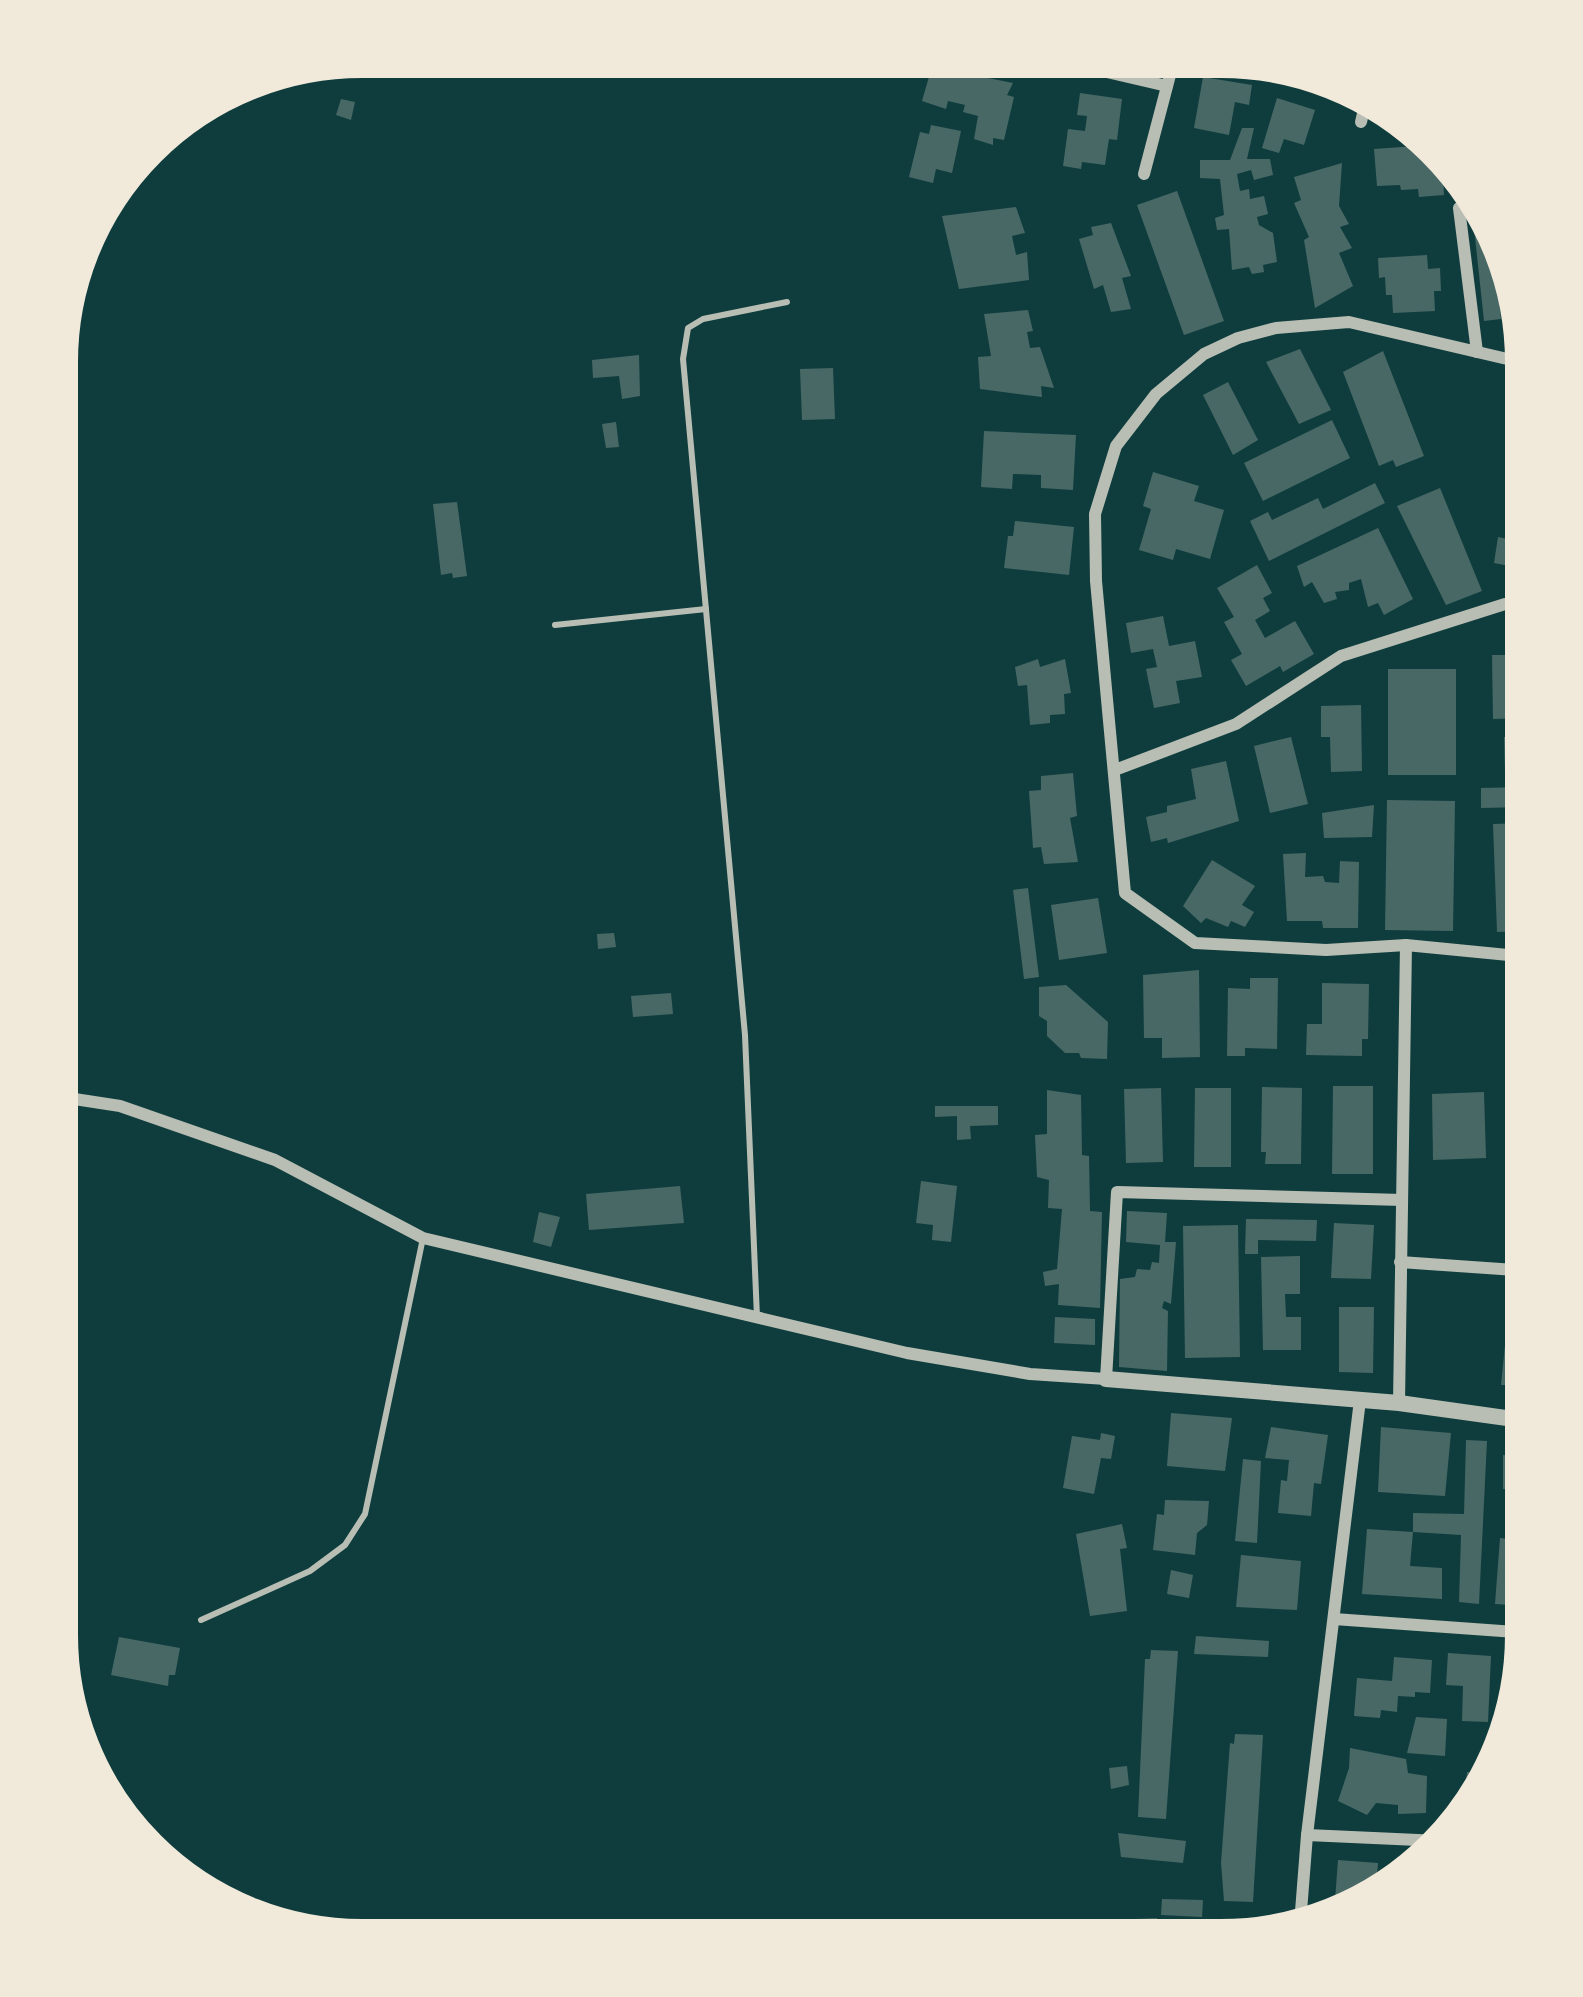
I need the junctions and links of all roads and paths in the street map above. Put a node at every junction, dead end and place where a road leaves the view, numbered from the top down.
1 (1120, 75) edge
2 (1170, 75) edge
3 (1167, 86) junction
4 (1363, 113) edge
5 (1361, 122) dead end
6 (1144, 174) dead end
7 (1460, 208) dead end
8 (787, 302) dead end
9 (1477, 352) junction
10 (1508, 359) edge
11 (1508, 605) edge
12 (706, 609) junction
13 (555, 625) dead end
14 (1115, 770) junction
15 (1406, 945) junction
16 (1508, 955) edge
17 (75, 1099) edge
18 (1402, 1200) junction
19 (423, 1238) junction
20 (1400, 1262) junction
21 (1507, 1270) edge
22 (757, 1317) junction
23 (1106, 1379) junction
24 (1360, 1400) junction
25 (1399, 1402) junction
26 (1507, 1418) edge
27 (1334, 1618) junction
28 (201, 1621) dead end
29 (1507, 1631) edge
30 (1307, 1835) junction
31 (1422, 1840) edge
32 (1301, 1910) edge

1 - 3 street
2 - 3 street
3 - 6 street
4 - 5 street
7 - 9 street
8 - 12 lane
9 - 10 street
9 - 14 street
11 - 14 street
12 - 13 lane
12 - 22 lane
14 - 15 street
15 - 16 street
15 - 18 street
17 - 19 street
18 - 20 street
18 - 23 street
19 - 22 street
19 - 28 lane
20 - 21 street
20 - 25 street
22 - 23 street
23 - 24 street
24 - 25 street
24 - 27 street
25 - 26 street
27 - 29 street
27 - 30 street
30 - 31 street
30 - 32 street

